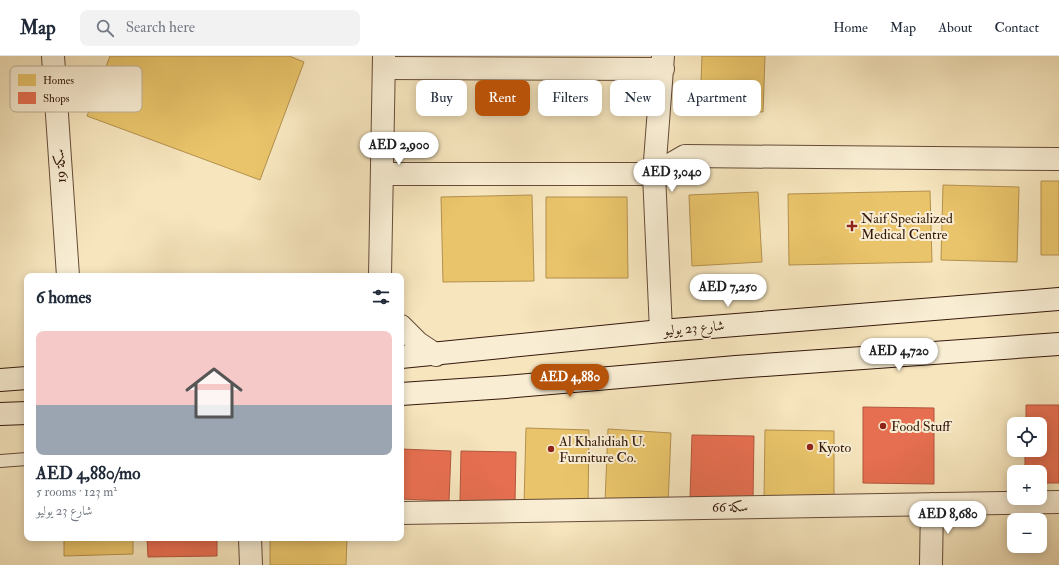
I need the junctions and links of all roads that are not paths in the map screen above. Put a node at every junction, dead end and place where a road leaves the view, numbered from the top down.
1 (53, 56) edge
2 (384, 62) edge
3 (663, 63) edge
4 (54, 66) edge
5 (57, 112) edge
6 (1059, 159) edge
7 (382, 174) junction
8 (654, 174) junction
9 (68, 273) edge
10 (380, 273) edge
11 (1059, 299) edge
12 (404, 329) edge
13 (661, 331) junction
14 (1059, 344) edge
15 (436, 355) junction
16 (404, 358) edge
17 (24, 378) edge
18 (0, 380) edge
19 (404, 394) edge
20 (24, 413) edge
21 (0, 414) edge
22 (24, 459) edge
23 (0, 461) edge
24 (1059, 502) edge
25 (932, 504) junction
26 (404, 513) edge
27 (250, 541) edge
28 (250, 565) edge
29 (931, 565) edge

1 - 4 street, سكة 19
2 - 3 street
2 - 7 street
3 - 8 street
5 - 9 street, سكة 19
6 - 8 street
7 - 8 street
7 - 10 street
8 - 13 street
11 - 13 street, شارع 23 يوليو
12 - 15 street
13 - 15 street, شارع 23 يوليو
14 - 19 street
15 - 16 street, شارع 23 يوليو
17 - 18 street
20 - 21 street
22 - 23 lane
24 - 25 street, سكة 66
25 - 26 street, سكة 66
25 - 29 street
27 - 28 street

